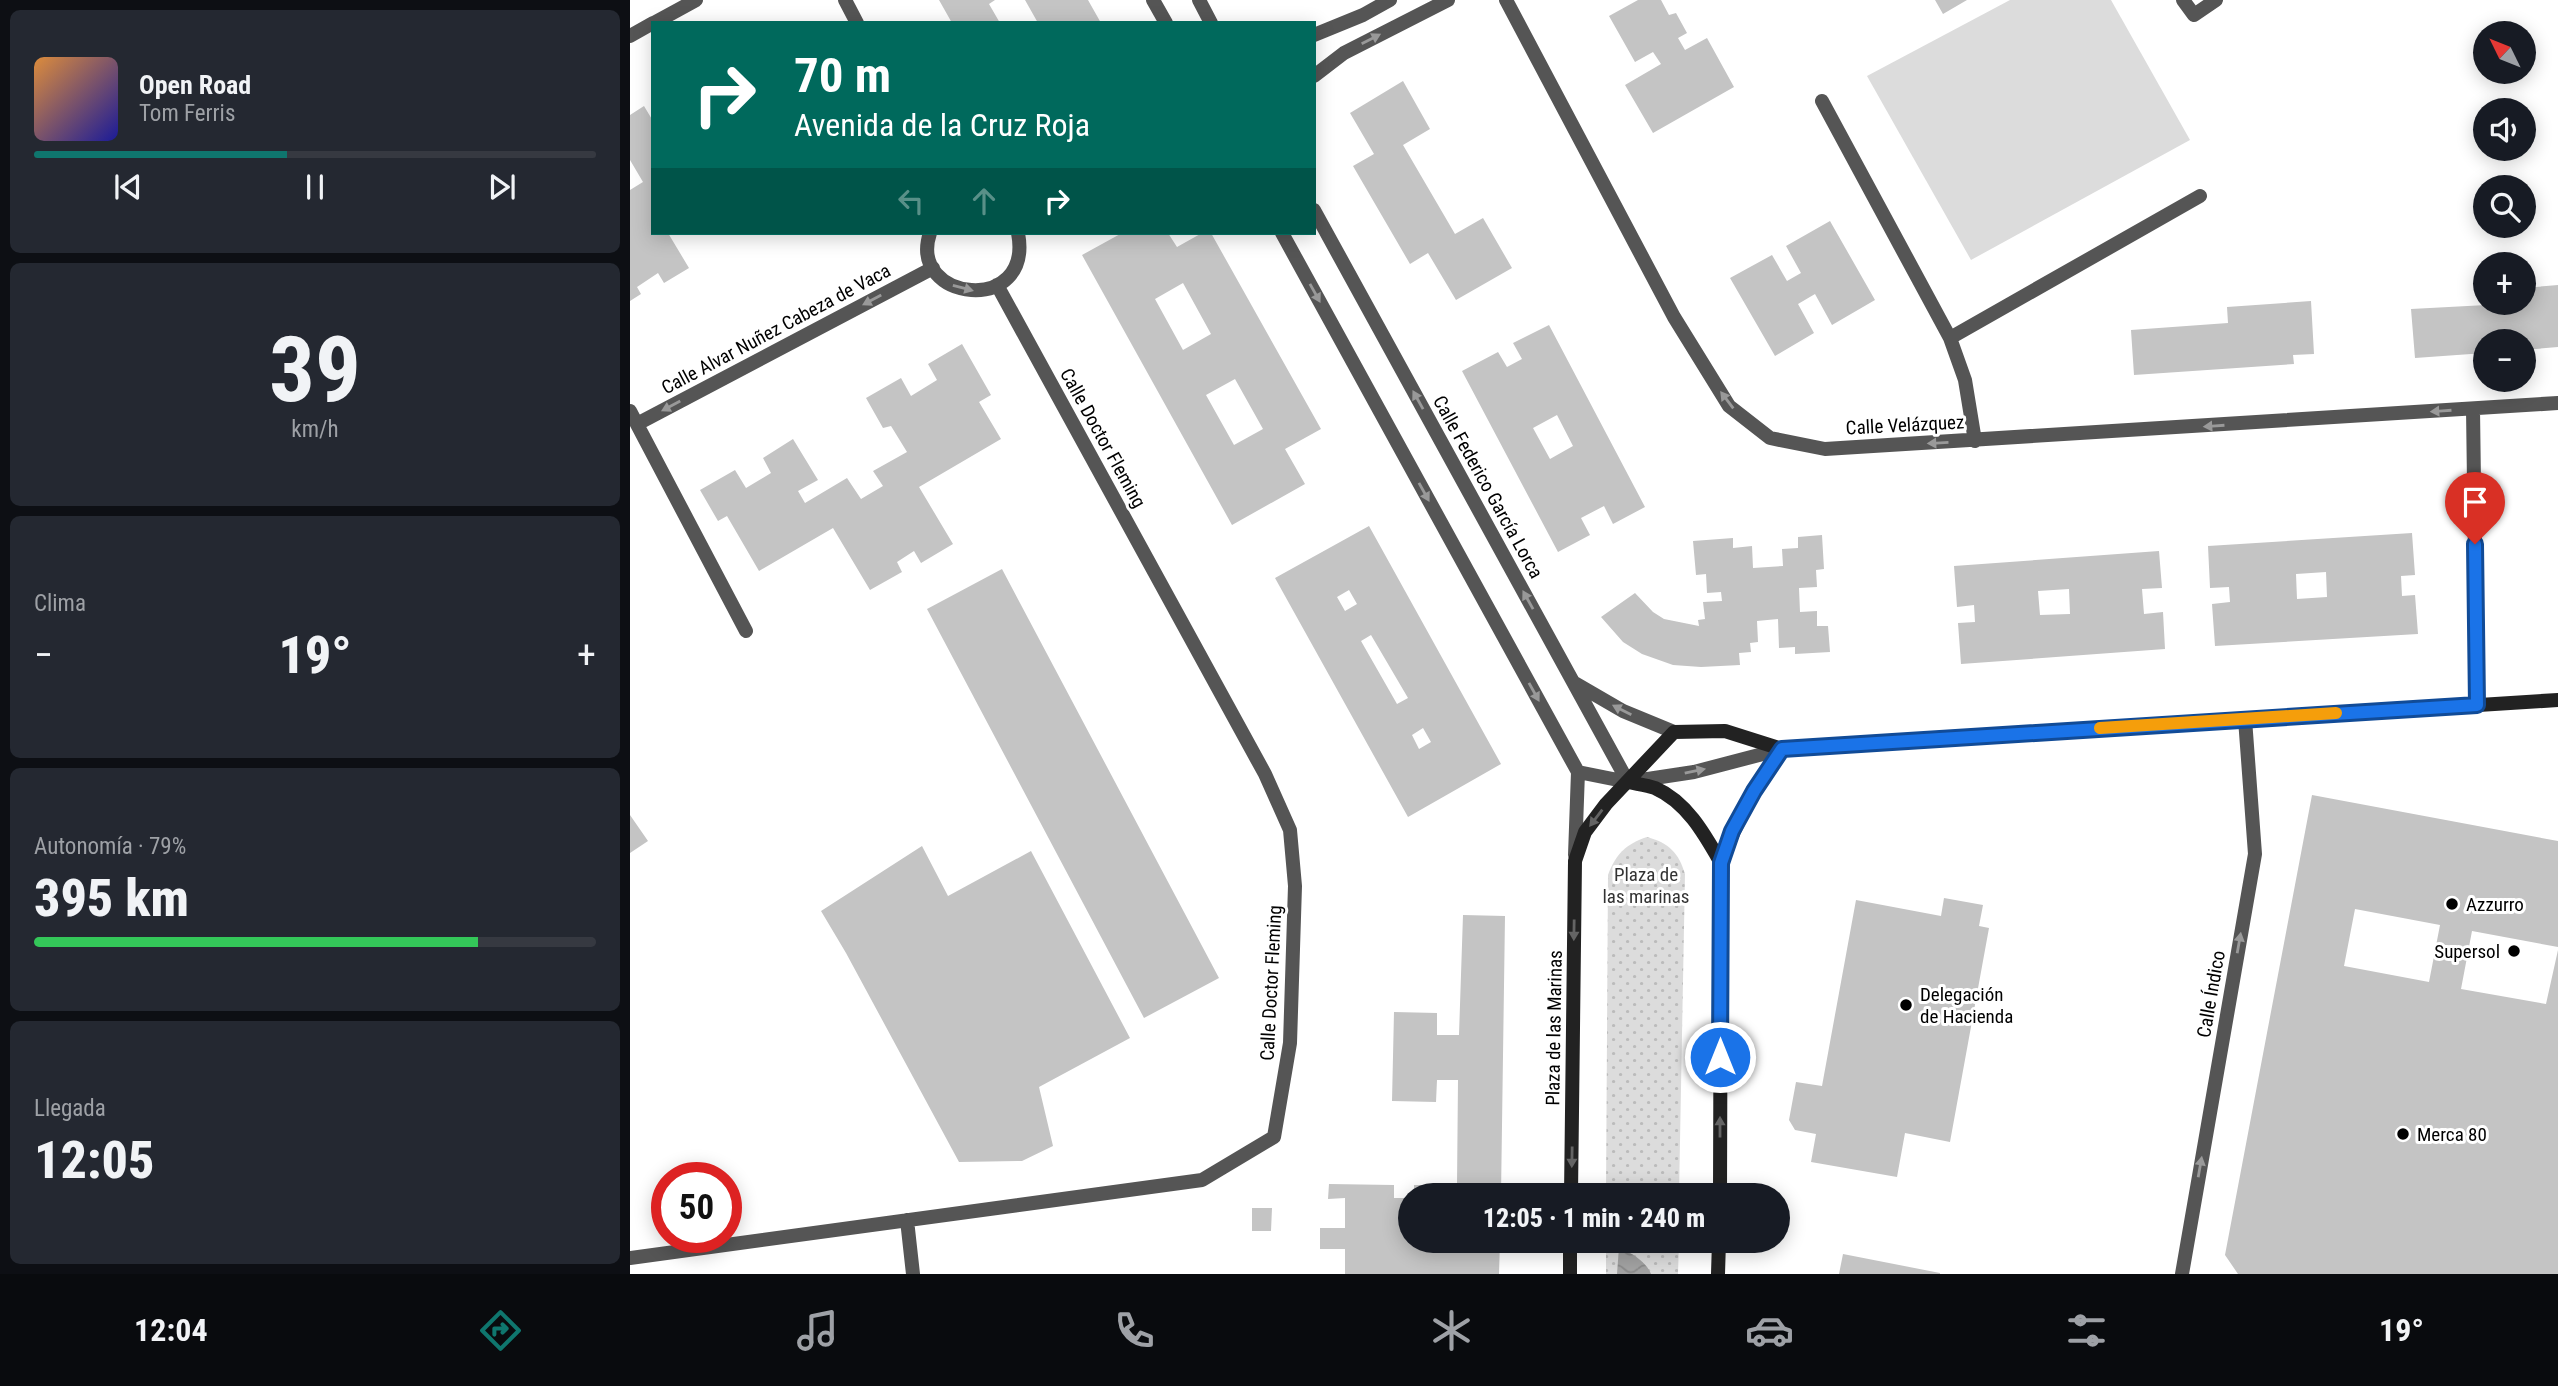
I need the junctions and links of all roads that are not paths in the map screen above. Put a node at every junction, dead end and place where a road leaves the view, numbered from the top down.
1 (696, 0) edge
2 (845, 0) edge
3 (1153, 0) edge
4 (1199, 0) edge
5 (1390, 0) edge
6 (1448, 0) edge
7 (1506, 0) edge
8 (2183, 0) edge
9 (2216, 0) edge
10 (657, 21) edge
11 (856, 21) edge
12 (1165, 21) edge
13 (1210, 21) edge
14 (651, 24) edge
15 (1316, 34) edge
16 (630, 36) edge
17 (1316, 74) edge
18 (1822, 101) dead end
19 (2200, 196) dead end
20 (1316, 214) edge
21 (930, 235) edge
22 (1283, 235) edge
23 (1019, 239) edge
24 (933, 268) junction
25 (997, 285) junction
26 (1950, 338) junction
27 (2558, 403) edge
28 (2473, 409) junction
29 (634, 418) edge
30 (1975, 441) junction
31 (746, 631) dead end
32 (1572, 681) junction
33 (2558, 700) edge
34 (2477, 705) junction
35 (2245, 719) junction
36 (1674, 732) junction
37 (1782, 749) junction
38 (1578, 772) junction
39 (1628, 782) junction
40 (1575, 861) junction
41 (1721, 863) junction
42 (1571, 1183) edge
43 (1720, 1183) edge
44 (907, 1220) junction
45 (1570, 1253) edge
46 (1719, 1253) edge
47 (630, 1258) edge
48 (913, 1274) edge
49 (1570, 1274) edge
50 (1718, 1274) edge
51 (2182, 1274) edge

1 - 10 street
2 - 11 street
3 - 12 street
4 - 13 street
5 - 15 street
17 -> 6 street
30 -> 7 street, Calle Velázquez
8 - 9 street
14 - 16 street
18 - 26 street
19 - 26 street
32 -> 20 street, Calle Federico García Lorca
21 - 24 street
22 -> 38 street
23 - 25 street
24 -> 25 street
24 -> 29 street, Calle Alvar Nuñez Cabeza de Vaca
25 - 44 street, Calle Doctor Fleming
26 - 30 street
27 - 28 street, Calle Velázquez
28 -> 30 street, Calle Velázquez
28 - 34 street
29 - 31 street
36 -> 32 street
32 - 39 street, Calle Federico García Lorca
33 - 34 main road
34 - 35 main road
35 - 37 main road
51 -> 35 street, Calle Índico
36 - 37 main road
36 - 39 main road, Plaza de las Marinas
39 -> 37 street
37 - 41 main road
38 - 39 street
38 - 40 street, Plaza de las Marinas
39 -> 40 main road, Plaza de las Marinas
39 - 41 main road
40 -> 42 main road, Plaza de las Marinas
43 -> 41 main road
44 - 47 street, Calle Doctor Fleming
44 - 48 street
45 - 49 main road
46 - 50 main road

